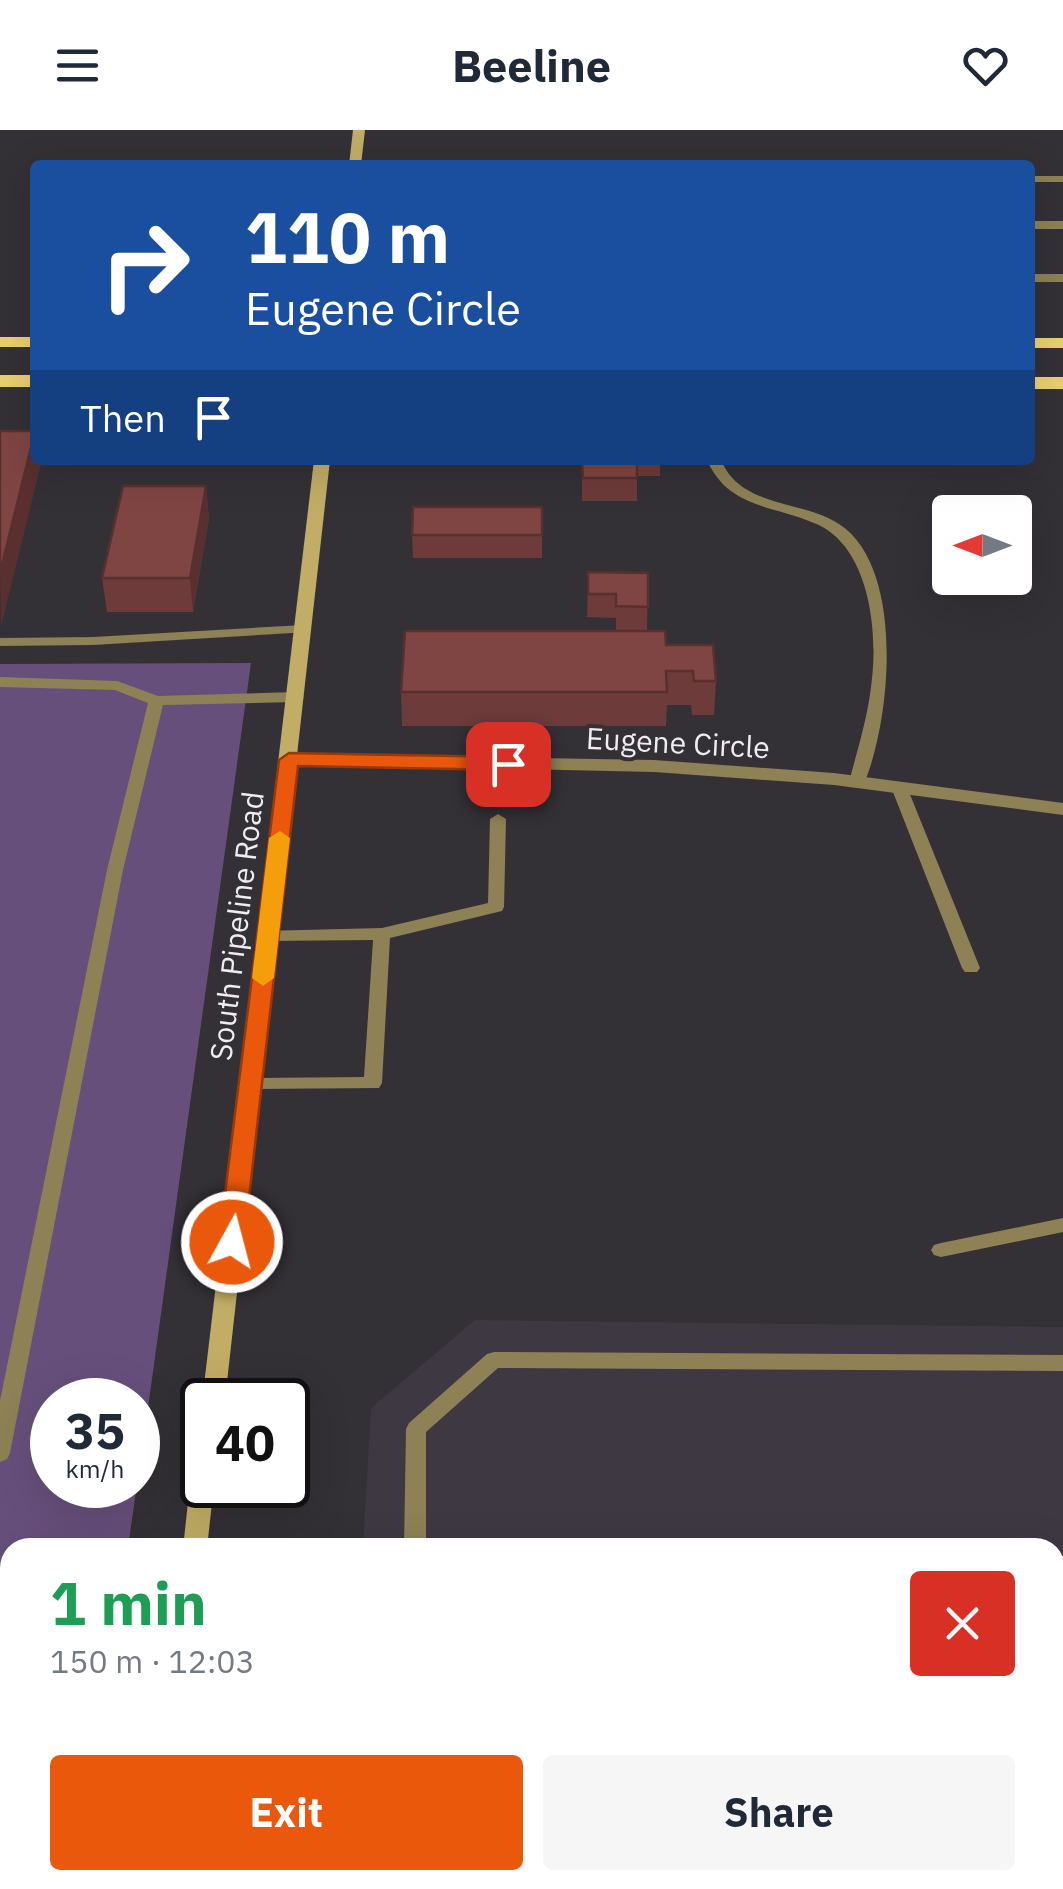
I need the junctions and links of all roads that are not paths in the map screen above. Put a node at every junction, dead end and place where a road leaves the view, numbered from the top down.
1 (359, 130) edge
2 (356, 160) edge
3 (1063, 179) edge
4 (1035, 180) edge
5 (1035, 225) edge
6 (1063, 225) edge
7 (1035, 278) edge
8 (1063, 278) edge
9 (0, 342) edge
10 (30, 342) edge
11 (1035, 343) edge
12 (1063, 343) edge
13 (0, 382) edge
14 (30, 382) edge
15 (1035, 383) edge
16 (1063, 383) edge
17 (321, 465) edge
18 (715, 465) edge
19 (304, 628) junction
20 (0, 642) edge
21 (0, 682) edge
22 (296, 697) junction
23 (156, 701) junction
24 (289, 760) junction
25 (857, 782) junction
26 (899, 787) junction
27 (1063, 809) edge
28 (498, 819) dead end
29 (382, 934) junction
30 (268, 936) junction
31 (971, 968) dead end
32 (250, 1084) junction
33 (1063, 1224) edge
34 (941, 1250) dead end
35 (1063, 1363) edge
36 (216, 1378) edge
37 (0, 1453) edge
38 (199, 1508) edge
39 (196, 1538) edge
40 (416, 1538) edge

1 - 2 street
3 - 4 lane
5 - 6 lane
7 - 8 lane
9 - 10 main road
11 - 12 main road
13 - 14 main road
15 - 16 main road
17 - 19 street, South Pipeline Road
18 - 25 lane
19 - 20 lane
19 - 22 street, South Pipeline Road
21 - 23 lane
22 - 23 lane
22 - 24 street, South Pipeline Road
23 - 37 lane
24 - 25 street, Eugene Circle
24 - 30 street, South Pipeline Road
25 - 26 street, Eugene Circle
26 - 27 street, Eugene Circle
26 - 31 lane
28 - 29 lane
29 - 30 lane
29 - 32 lane
30 - 32 street, South Pipeline Road
32 - 36 street, South Pipeline Road
33 - 34 lane
35 - 40 lane
38 - 39 street

